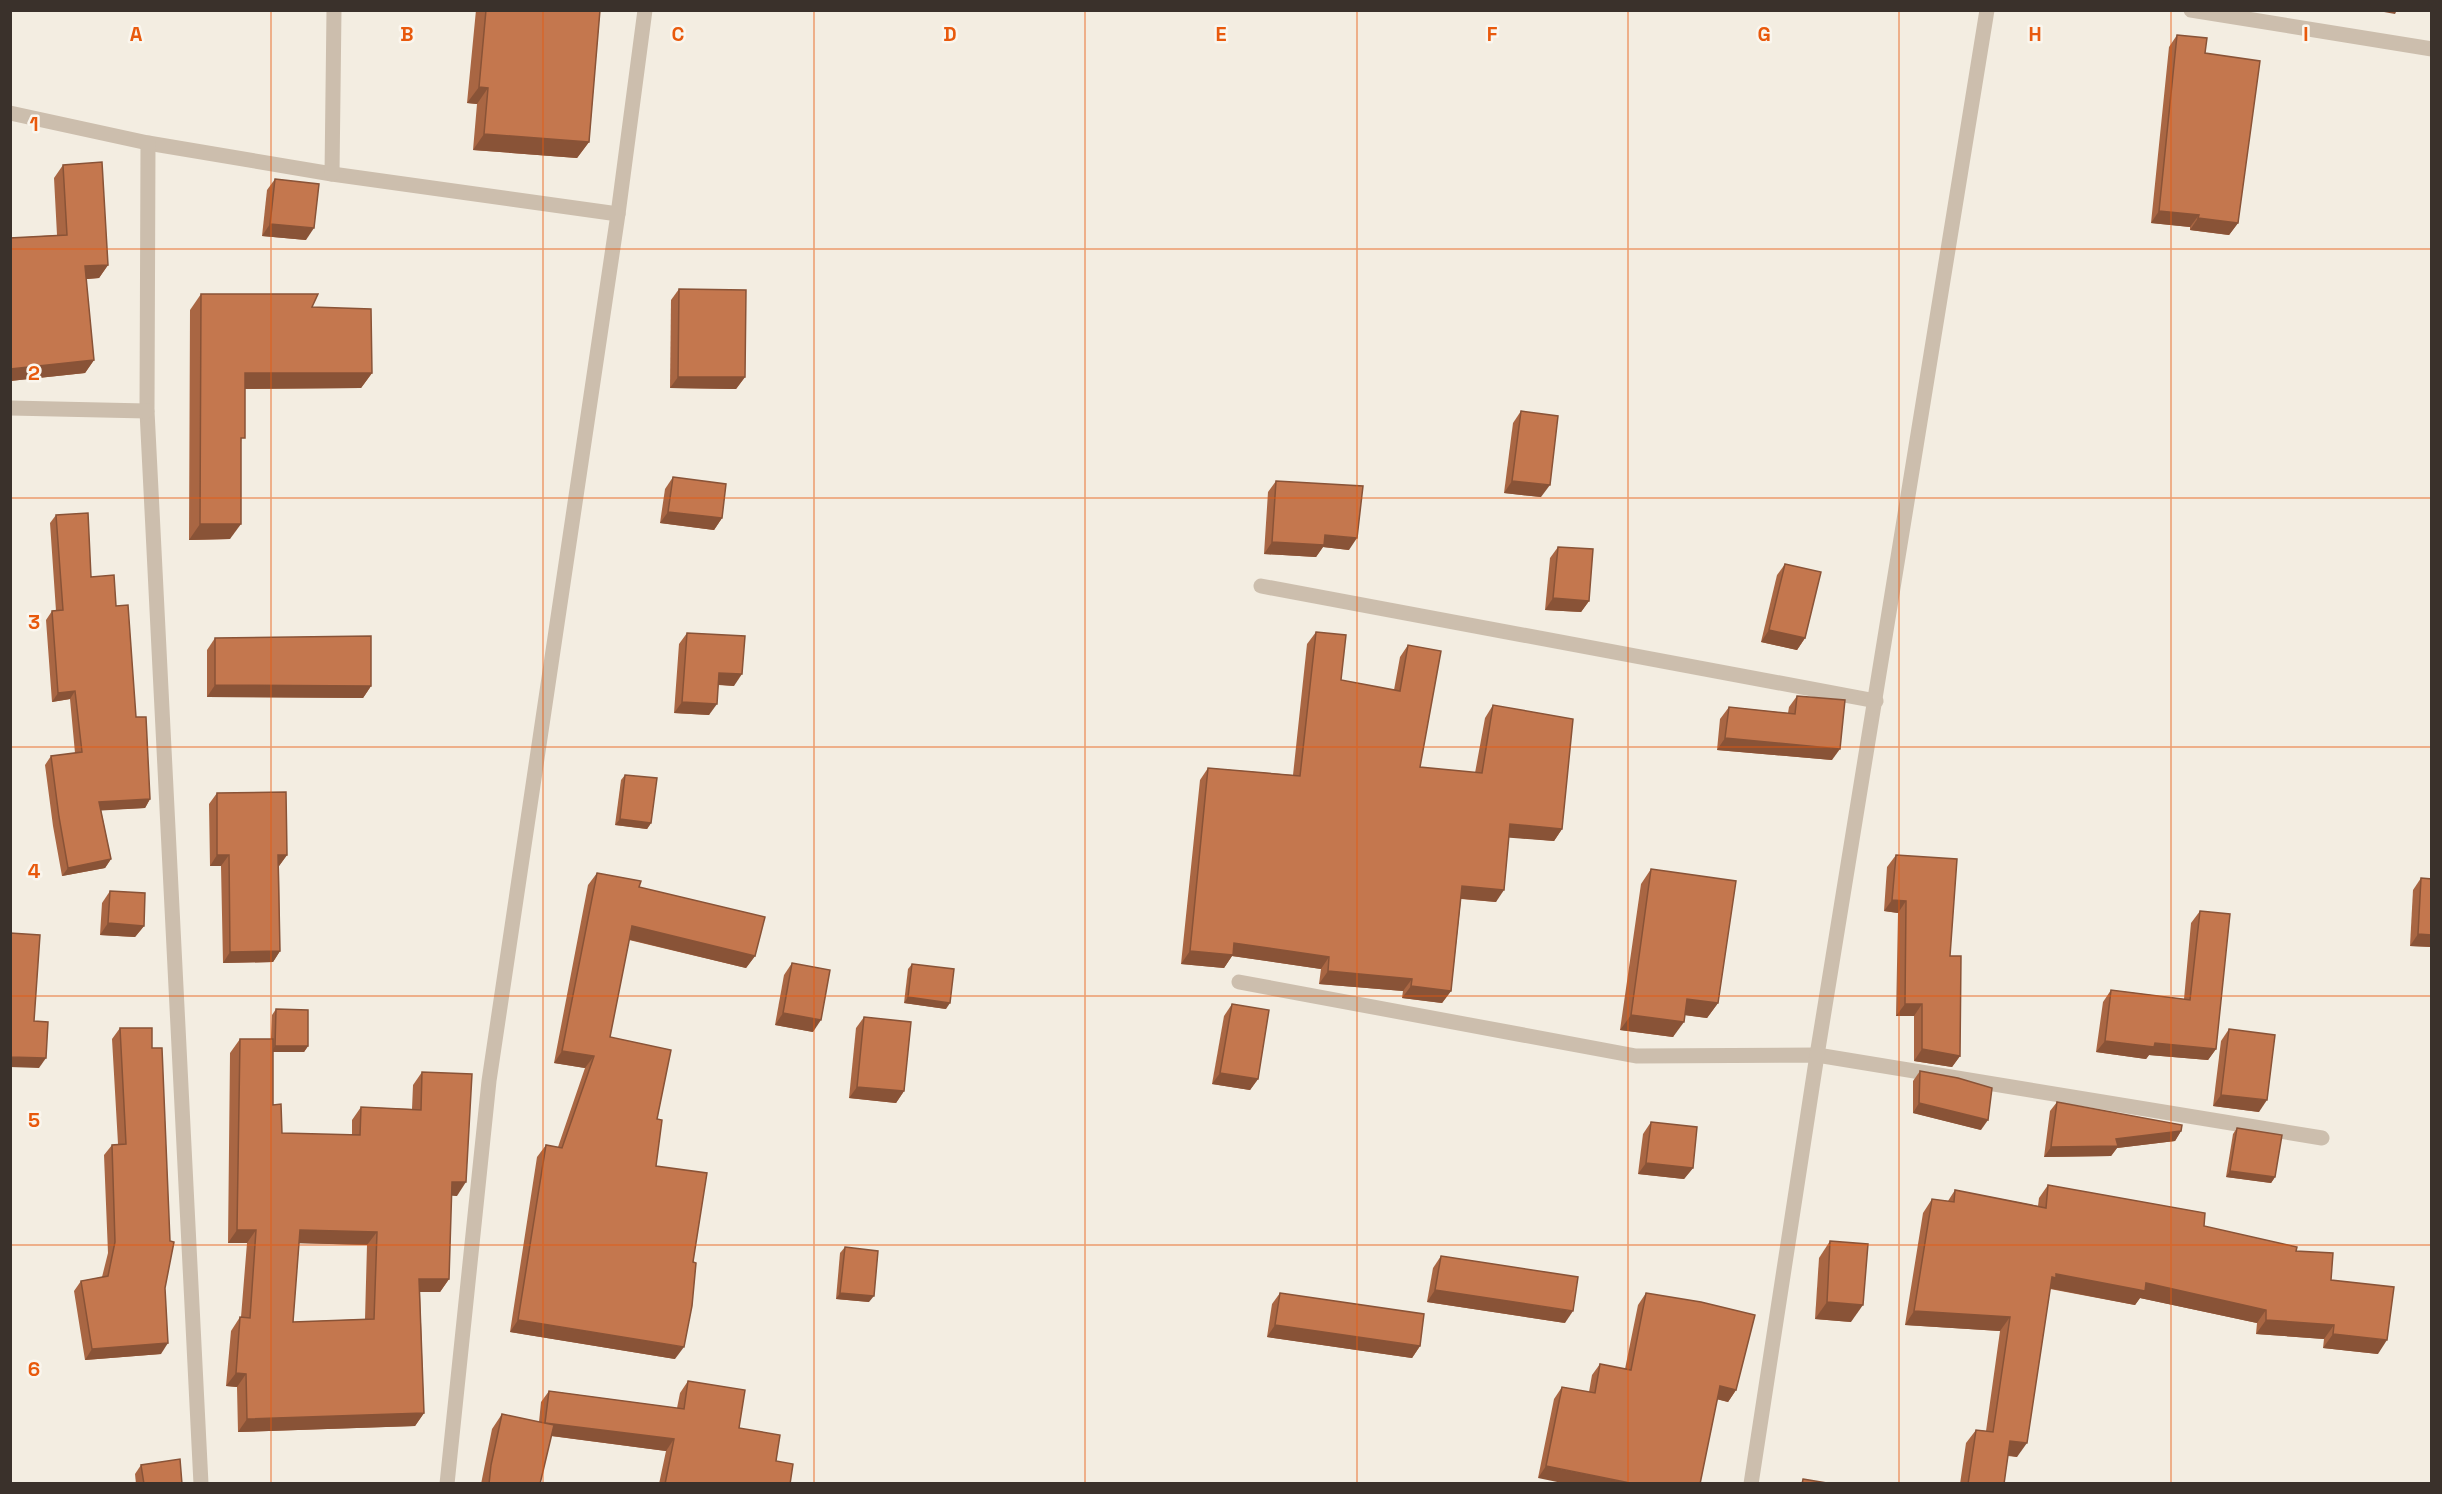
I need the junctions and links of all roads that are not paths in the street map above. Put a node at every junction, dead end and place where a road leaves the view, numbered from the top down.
1 (334, 10) edge
2 (645, 10) edge
3 (1987, 10) edge
4 (2191, 10) edge
5 (2432, 50) edge
6 (10, 113) edge
7 (148, 143) junction
8 (332, 174) junction
9 (618, 214) junction
10 (10, 408) edge
11 (147, 411) junction
12 (1261, 586) dead end
13 (1876, 701) junction
14 (1239, 982) dead end
15 (1817, 1055) junction
16 (2322, 1138) dead end
17 (201, 1484) edge
18 (447, 1484) edge
19 (1751, 1484) edge

1 - 8 street
2 - 9 street
3 - 13 street
4 - 5 street
6 - 7 street
7 - 8 street
7 - 11 street
8 - 9 street
9 - 18 street
10 - 11 street
11 - 17 street
12 - 13 street
13 - 15 street
14 - 15 street
15 - 16 street
15 - 19 street

